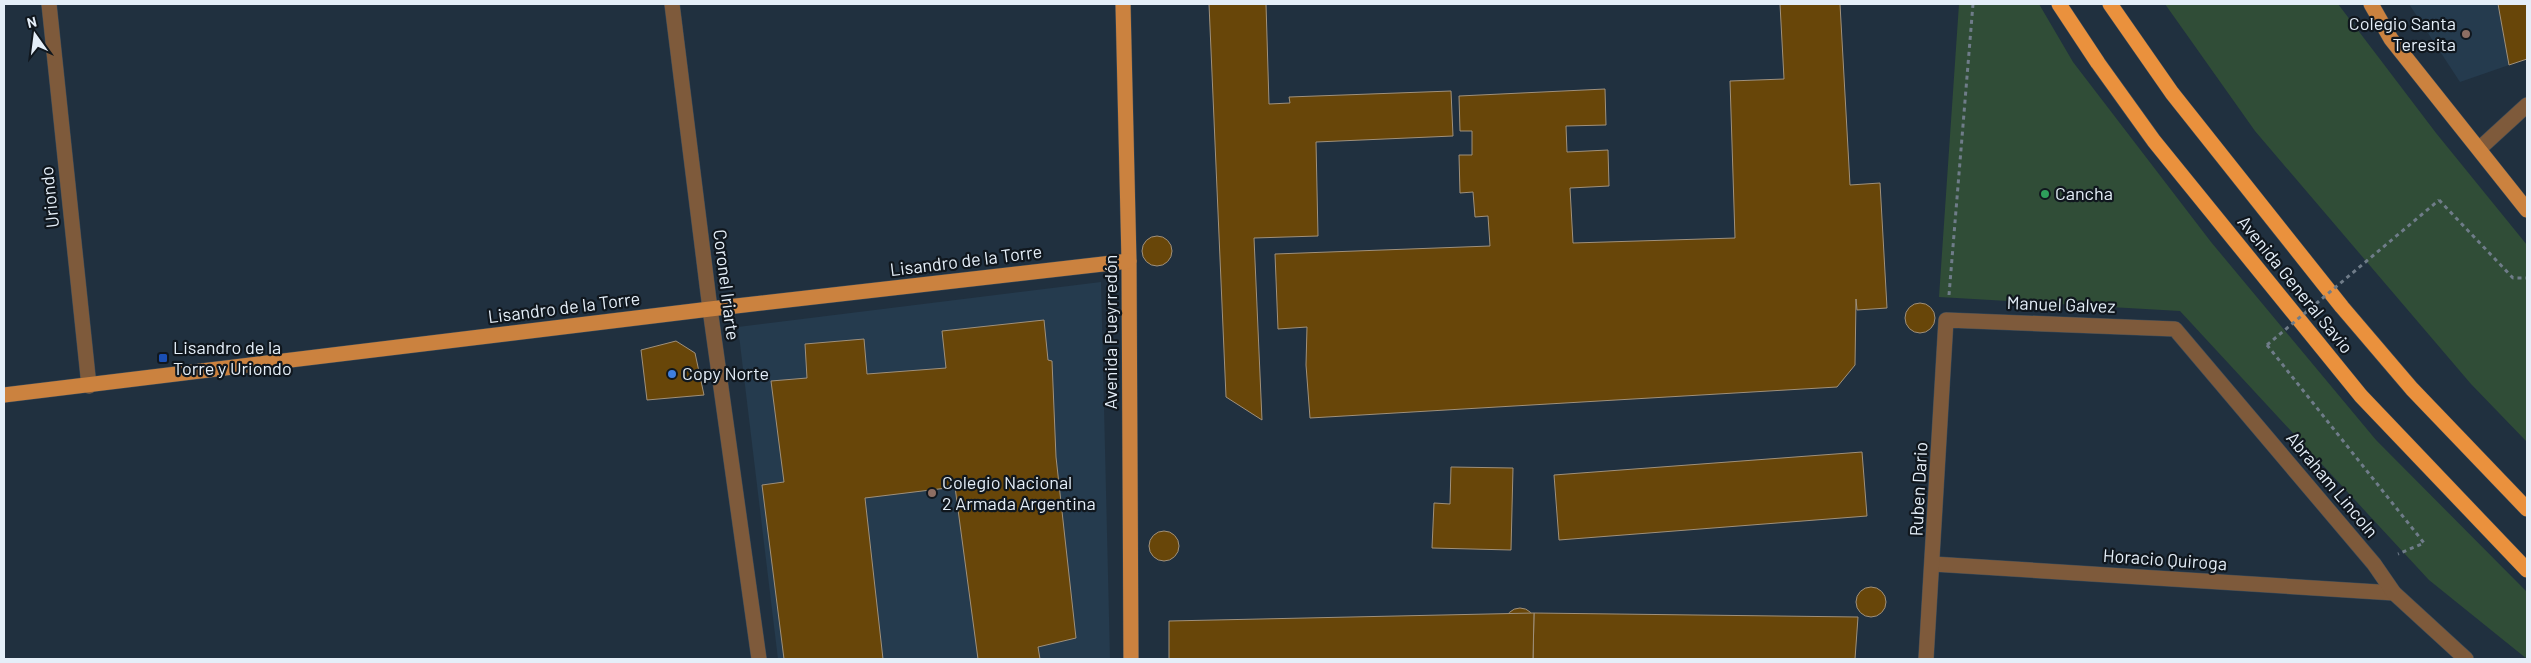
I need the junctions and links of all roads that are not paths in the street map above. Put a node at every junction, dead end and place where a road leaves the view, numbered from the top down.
1 (50, 4) edge
2 (672, 4) edge
3 (1124, 4) edge
4 (2059, 4) edge
5 (2110, 4) edge
6 (2371, 4) edge
7 (2527, 105) edge
8 (2478, 149) junction
9 (2527, 210) edge
10 (1129, 261) junction
11 (710, 309) junction
12 (1946, 320) joint
13 (2175, 329) joint
14 (89, 386) junction
15 (4, 395) edge
16 (2527, 509) edge
17 (1933, 564) junction
18 (2527, 570) edge
19 (2394, 593) junction
20 (759, 659) edge
21 (1131, 659) edge
22 (1926, 659) edge
23 (2466, 659) edge

1 - 14 street, Uriondo
2 - 11 street, Coronel Iriarte
3 - 10 main road, Avenida Pueyrredón
4 - 18 highway, Avenida General Savio
5 - 16 highway, Avenida General Savio
6 - 8 main road
7 - 8 street
8 - 9 main road
10 - 11 main road, Lisandro de la Torre
10 - 21 main road, Avenida Pueyrredón
11 - 14 main road, Lisandro de la Torre
11 - 20 street, Coronel Iriarte
12 - 13 street, Manuel Galvez
12 - 17 street, Ruben Dario
13 - 19 street, Abraham Lincoln
14 - 15 main road, Lisandro de la Torre
17 - 19 street, Horacio Quiroga
17 - 22 street, Ruben Dario
19 - 23 street, Abraham Lincoln

